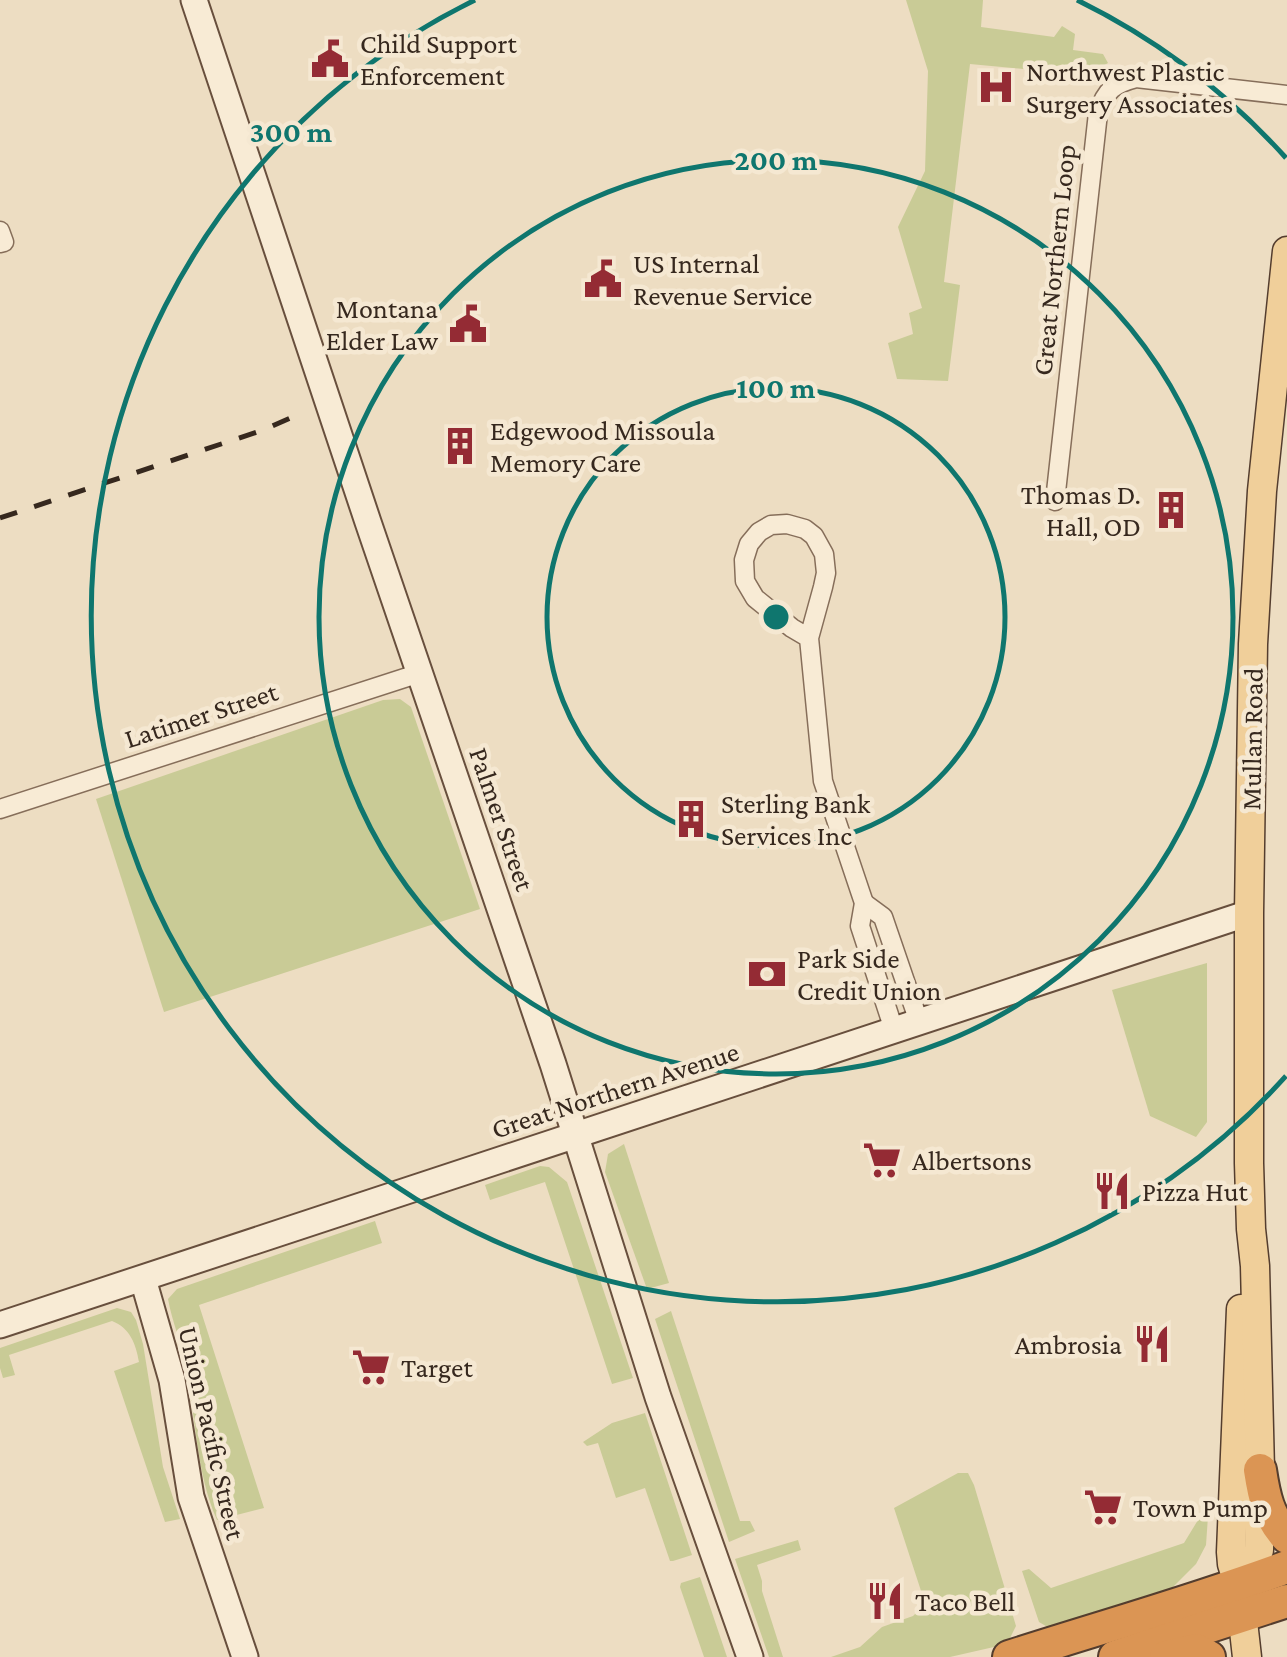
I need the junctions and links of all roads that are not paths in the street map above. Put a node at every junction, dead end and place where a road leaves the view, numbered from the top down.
1 (194, 0) edge
2 (1287, 96) edge
3 (1287, 251) edge
4 (1055, 501) dead end
5 (809, 638) junction
6 (420, 673) junction
7 (0, 810) edge
8 (864, 903) junction
9 (1249, 914) junction
10 (919, 1022) junction
11 (894, 1030) junction
12 (576, 1137) junction
13 (1250, 1229) junction
14 (143, 1279) junction
15 (0, 1325) edge
16 (1260, 1470) junction
17 (1287, 1537) edge
18 (1287, 1567) edge
19 (1287, 1601) edge
20 (1240, 1602) junction
21 (244, 1657) edge
22 (750, 1657) edge
23 (1009, 1657) edge
24 (1116, 1657) edge
25 (1166, 1657) edge
26 (1209, 1657) edge
27 (1247, 1657) edge

1 - 6 street, Palmer Street
2 - 4 street, Great Northern Loop
3 - 9 main road, Mullan Road
5 - 5 street
5 - 8 street
6 - 7 street, Latimer Street
6 - 12 street, Palmer Street
8 - 10 street
8 - 11 street
9 - 10 street, Great Northern Avenue
9 - 13 main road, Mullan Road
10 - 11 street, Great Northern Avenue
11 - 12 street, Great Northern Avenue
12 - 14 street, Great Northern Avenue
12 - 22 street, Palmer Street
13 - 16 main road, Mullan Road
13 - 20 main road, Mullan Road
14 - 15 street, Great Northern Avenue
14 - 21 street, Union Pacific Street
16 - 17 highway
16 - 20 main road, Mullan Road
18 - 20 highway
19 - 20 highway
20 - 23 highway
20 - 24 highway
20 - 27 main road, Mullan Road
25 - 26 highway

